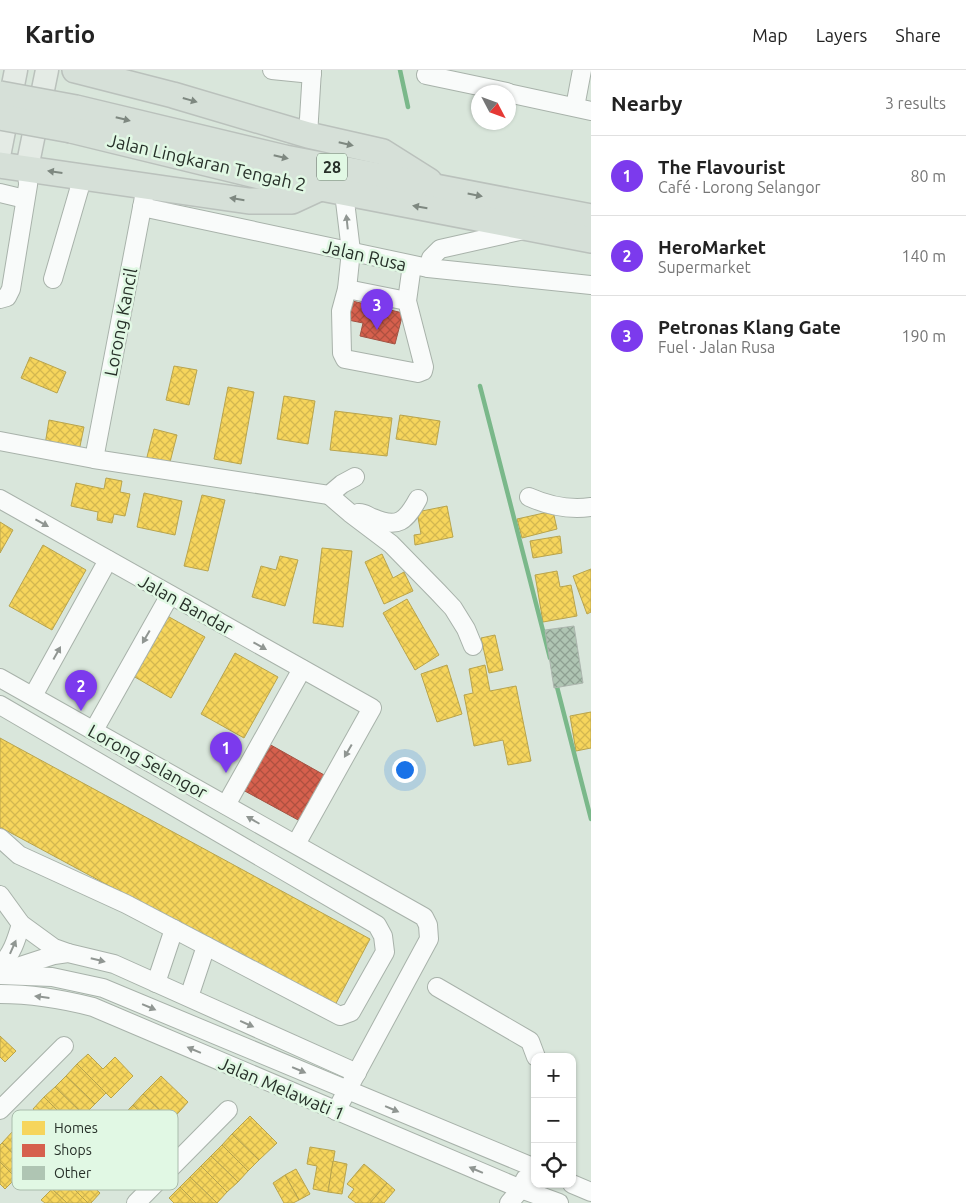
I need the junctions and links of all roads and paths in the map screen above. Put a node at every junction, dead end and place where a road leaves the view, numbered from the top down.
1 (16, 70) edge
2 (47, 70) edge
3 (75, 70) edge
4 (272, 70) edge
5 (582, 70) edge
6 (312, 72) edge
7 (426, 75) dead end
8 (472, 85) edge
9 (0, 94) edge
10 (516, 95) edge
11 (583, 109) edge
12 (0, 117) edge
13 (73, 119) junction
14 (308, 135) junction
15 (0, 150) edge
16 (0, 165) edge
17 (28, 168) junction
18 (83, 176) junction
19 (318, 189) junction
20 (441, 189) junction
21 (0, 193) edge
22 (344, 193) junction
23 (144, 196) junction
24 (26, 199) junction
25 (591, 217) edge
26 (532, 228) junction
27 (591, 240) edge
28 (351, 251) junction
29 (420, 267) junction
30 (53, 280) dead end
31 (591, 285) edge
32 (347, 289) junction
33 (0, 299) edge
34 (407, 301) junction
35 (0, 441) edge
36 (94, 459) junction
37 (355, 477) dead end
38 (329, 495) junction
39 (529, 498) dead end
40 (0, 499) edge
41 (418, 499) dead end
42 (591, 507) edge
43 (350, 513) junction
44 (108, 560) junction
45 (170, 595) junction
46 (473, 646) dead end
47 (302, 669) junction
48 (0, 678) edge
49 (33, 696) junction
50 (0, 704) edge
51 (94, 730) junction
52 (226, 805) junction
53 (0, 838) edge
54 (296, 844) junction
55 (0, 895) edge
56 (21, 924) junction
57 (174, 929) junction
58 (206, 946) junction
59 (68, 953) junction
60 (0, 966) edge
61 (0, 973) edge
62 (156, 983) junction
63 (437, 987) dead end
64 (0, 994) edge
65 (194, 1000) junction
66 (214, 1034) junction
67 (64, 1046) dead end
68 (534, 1053) edge
69 (357, 1073) junction
70 (347, 1090) junction
71 (0, 1110) edge
72 (228, 1110) dead end
73 (336, 1110) junction
74 (178, 1161) edge
75 (531, 1162) edge
76 (531, 1167) edge
77 (576, 1186) edge
78 (521, 1189) junction
79 (149, 1190) edge
80 (591, 1192) edge
81 (136, 1203) edge
82 (508, 1203) edge
83 (559, 1203) edge

1 - 15 main road
2 - 17 main road
3 -> 14 highway
4 - 6 street
5 - 11 street
6 - 14 street
7 - 8 street
9 - 13 highway, Jalan Lingkaran Tengah 2 / 28, bridge
10 - 11 street
12 - 13 highway, Jalan Lingkaran Tengah 2 / 28, bridge
13 - 19 highway, Jalan Lingkaran Tengah 2 / 28
13 -> 20 highway, Jalan Lingkaran Tengah 2 / 28
14 -> 20 highway
16 - 17 highway
18 -> 17 highway
17 - 24 street
18 - 23 highway
18 - 30 street
19 - 22 highway, Jalan Lingkaran Tengah 2 / 28
19 -> 23 highway
20 -> 25 highway, Jalan Lingkaran Tengah 2 / 28
21 - 24 street
26 -> 22 highway, Jalan Lingkaran Tengah 2 / 28
28 -> 22 street
23 - 28 street, Jalan Rusa
23 - 36 street, Lorong Kancil
24 - 33 street
26 - 27 highway, Jalan Lingkaran Tengah 2 / 28
26 - 29 street
28 - 29 street, Jalan Rusa
28 - 32 street
29 - 31 street, Jalan Rusa
29 - 34 street
32 - 34 street
32 - 34 street
35 - 36 street
36 - 38 street
37 - 38 street
38 - 43 street
39 - 42 street
40 -> 44 street, Jalan Bandar
41 - 43 street
43 - 46 street
44 - 45 street, Jalan Bandar
49 -> 44 street
45 -> 47 street, Jalan Bandar
45 -> 51 street
47 - 52 street
47 -> 54 street, Jalan Bandar
48 - 49 street, Lorong Selangor
49 - 51 street, Lorong Selangor
50 - 58 street
51 - 52 street, Lorong Selangor
54 -> 52 street, Lorong Selangor
53 - 57 street
54 - 69 street, Lorong Selangor
55 - 56 street
56 - 59 street
60 -> 56 street
57 - 58 street
57 - 62 street
58 - 65 street
59 - 61 street
59 -> 62 street
61 -> 66 street, Jalan Melawati 1
62 - 65 street
63 - 68 street
73 -> 64 street, Jalan Melawati 1
65 - 66 street
65 -> 69 street
66 -> 70 street, Jalan Melawati 1
67 - 71 street
69 - 70 street, Lorong Selangor
70 - 73 street, Lorong Selangor
70 -> 75 street, Jalan Melawati 1
72 - 74 street
78 -> 73 street, Jalan Melawati 1
76 - 78 street
77 - 80 street
78 - 82 street
78 - 83 street, Jalan Melawati 1
79 - 81 street

